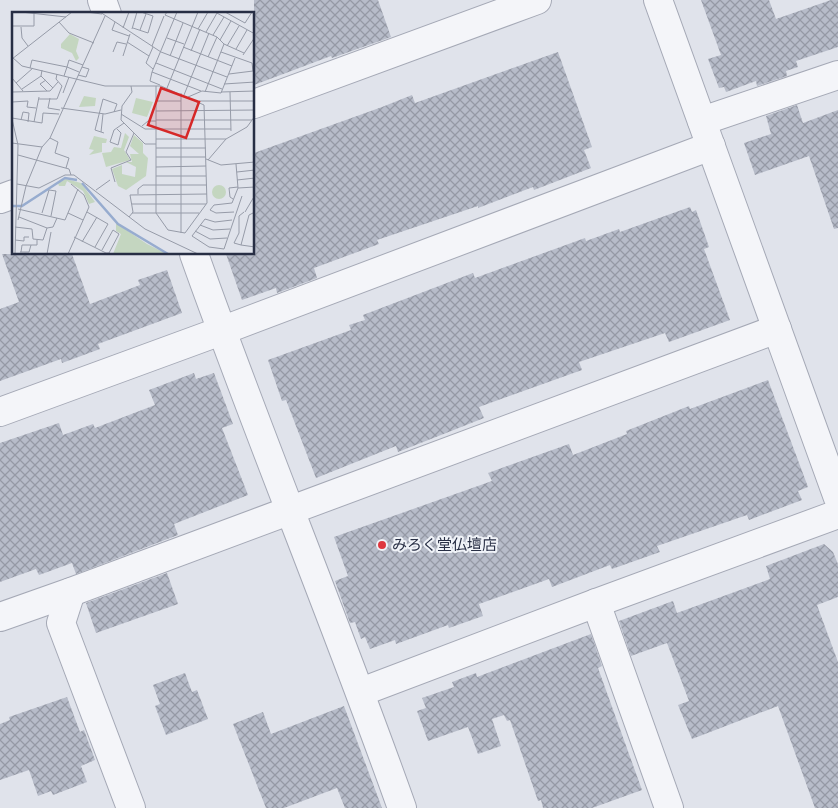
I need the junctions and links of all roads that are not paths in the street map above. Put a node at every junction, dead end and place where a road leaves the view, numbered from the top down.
1 (102, 0) edge
2 (537, 0) edge
3 (658, 0) edge
4 (106, 12) edge
5 (838, 75) edge
6 (255, 104) edge
7 (702, 121) junction
8 (711, 146) junction
9 (12, 195) edge
10 (0, 199) edge
11 (194, 255) edge
12 (777, 329) junction
13 (221, 331) junction
14 (0, 412) edge
15 (838, 498) edge
16 (290, 511) junction
17 (838, 514) edge
18 (71, 592) junction
19 (596, 603) junction
20 (0, 617) edge
21 (361, 692) junction
22 (131, 808) edge
23 (402, 808) edge
24 (669, 808) edge

1 - 4 street
2 - 6 street
3 - 7 street
5 - 7 street
7 - 8 street
8 - 12 street
8 - 13 street
9 - 10 street
11 - 13 street
12 - 15 street
12 - 16 street
13 - 14 street
13 - 16 street
16 - 18 street
16 - 21 street
17 - 19 street
18 - 20 street
18 - 22 street
19 - 21 street
19 - 24 street
21 - 23 street

